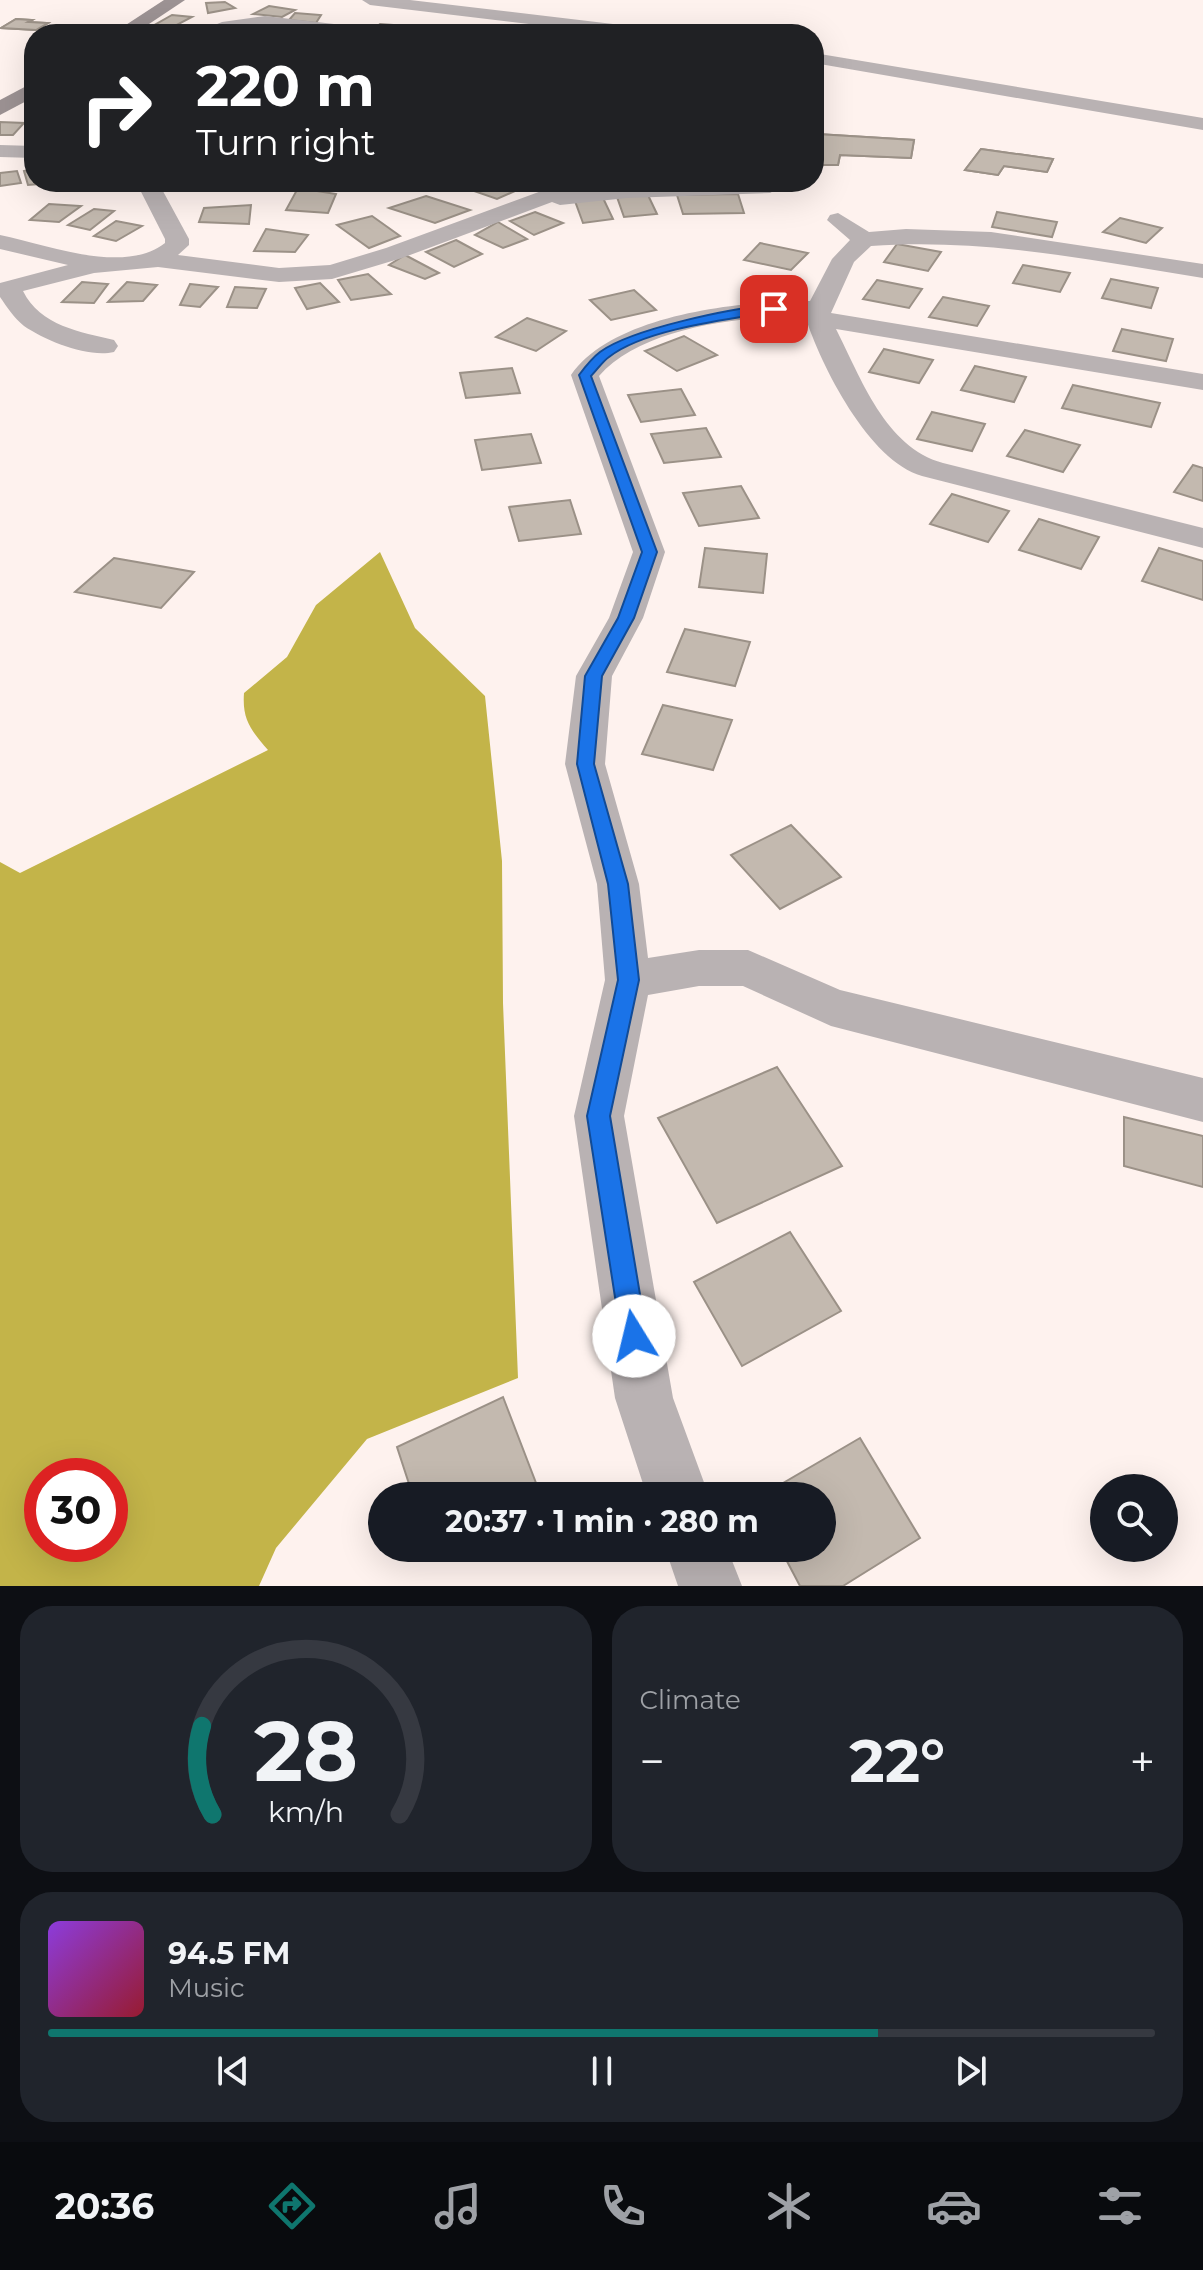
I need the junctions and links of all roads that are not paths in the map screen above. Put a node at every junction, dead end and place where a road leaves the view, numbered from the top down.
1 (176, 0) edge
2 (370, 0) edge
3 (137, 24) edge
4 (243, 24) edge
5 (280, 24) edge
6 (571, 24) edge
7 (824, 60) edge
8 (24, 94) edge
9 (0, 109) edge
10 (1203, 124) edge
11 (0, 151) edge
12 (24, 152) edge
13 (152, 192) edge
14 (556, 192) edge
15 (616, 192) edge
16 (532, 200) junction
17 (838, 220) dead end
18 (864, 239) junction
19 (0, 242) edge
20 (158, 260) junction
21 (93, 266) junction
22 (1203, 271) edge
23 (4, 289) edge
24 (818, 314) junction
25 (105, 346) dead end
26 (1203, 382) edge
27 (1203, 538) edge
28 (628, 980) junction
29 (1203, 1100) edge
30 (673, 1482) edge
31 (701, 1562) edge
32 (710, 1586) edge

1 - 3 main road
2 - 6 street
4 - 5 street
7 - 10 street
8 - 9 main road
11 - 12 street
13 - 20 street
14 - 16 street
15 - 16 street
16 - 20 street
17 - 18 street
18 - 22 street
18 - 24 street
19 - 21 street
20 - 21 street
21 - 23 street
23 - 25 street
24 - 26 street
24 - 27 street
24 - 28 street
28 - 29 street
28 - 30 street
31 - 32 street

